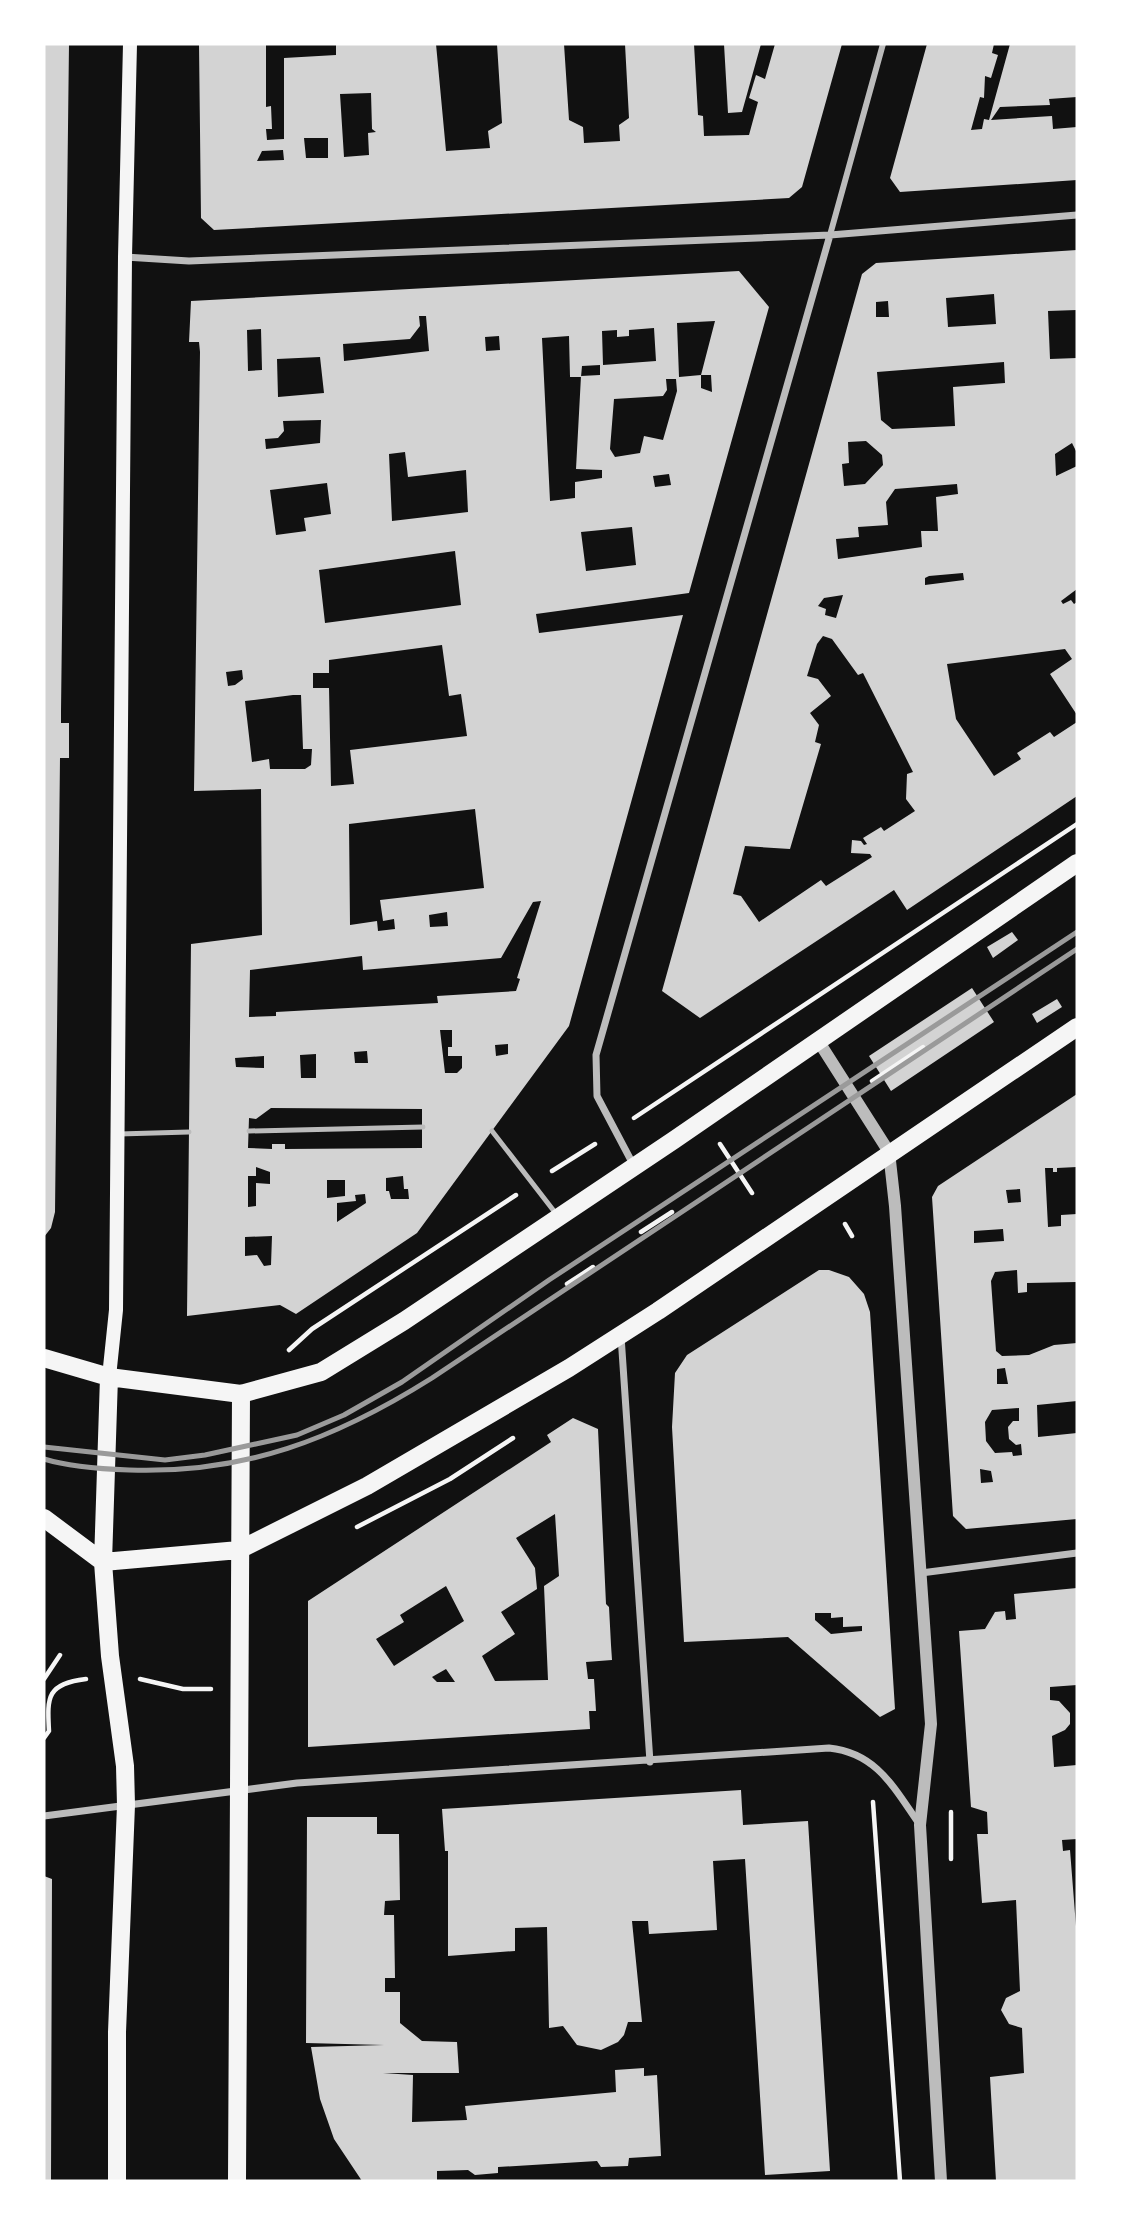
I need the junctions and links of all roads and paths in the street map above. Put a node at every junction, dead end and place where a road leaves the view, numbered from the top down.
1 (130, 44) edge
2 (883, 44) edge
3 (1077, 215) edge
4 (830, 235) junction
5 (125, 257) junction
6 (1077, 824) edge
7 (1077, 863) edge
8 (1077, 1027) edge
9 (819, 1042) junction
10 (923, 1047) dead end
11 (867, 1083) dead end
12 (422, 1127) dead end
13 (615, 1130) junction
14 (249, 1131) dead end
15 (492, 1131) dead end
16 (189, 1132) dead end
17 (118, 1134) junction
18 (718, 1140) dead end
19 (889, 1152) junction
20 (634, 1167) junction
21 (535, 1183) junction
22 (751, 1193) dead end
23 (672, 1212) dead end
24 (559, 1217) junction
25 (845, 1224) dead end
26 (641, 1232) dead end
27 (852, 1236) dead end
28 (593, 1268) dead end
29 (567, 1284) dead end
30 (621, 1334) junction
31 (284, 1354) dead end
32 (44, 1358) edge
33 (109, 1377) junction
34 (241, 1394) junction
35 (44, 1518) edge
36 (239, 1550) junction
37 (1077, 1553) edge
38 (103, 1562) junction
39 (921, 1573) junction
40 (60, 1655) dead end
41 (113, 1676) junction
42 (44, 1679) edge
43 (69, 1681) dead end
44 (212, 1689) dead end
45 (44, 1738) edge
46 (650, 1762) junction
47 (237, 1793) junction
48 (872, 1797) dead end
49 (126, 1805) junction
50 (44, 1816) edge
51 (920, 1825) junction
52 (117, 2181) edge
53 (237, 2181) edge
54 (900, 2181) edge
55 (941, 2181) edge

1 - 5 main road
2 - 4 street
3 - 4 street
4 - 5 street
4 - 13 street
5 - 17 main road
6 - 13 path
7 - 9 main road
8 - 19 main road
9 - 19 street
9 - 20 main road
10 - 11 path
12 - 14 lane
13 - 20 street
13 - 21 path
15 - 21 lane
16 - 17 lane
17 - 33 main road
18 - 22 path
19 - 30 main road
19 - 39 street
20 - 24 main road
21 - 24 lane
21 - 31 path
23 - 26 path
24 - 34 main road
25 - 27 path
28 - 29 path
30 - 36 main road
30 - 46 street
32 - 33 main road
33 - 34 main road
33 - 38 main road
34 - 36 main road
35 - 38 main road
36 - 38 main road
36 - 47 main road
37 - 39 street
38 - 41 main road
39 - 51 street
40 - 42 path
41 - 44 path
41 - 49 main road
43 - 45 path
46 - 47 street
46 - 51 street
47 - 49 street
47 - 53 main road
48 - 54 path
49 - 50 street
49 - 52 main road
51 - 55 street

